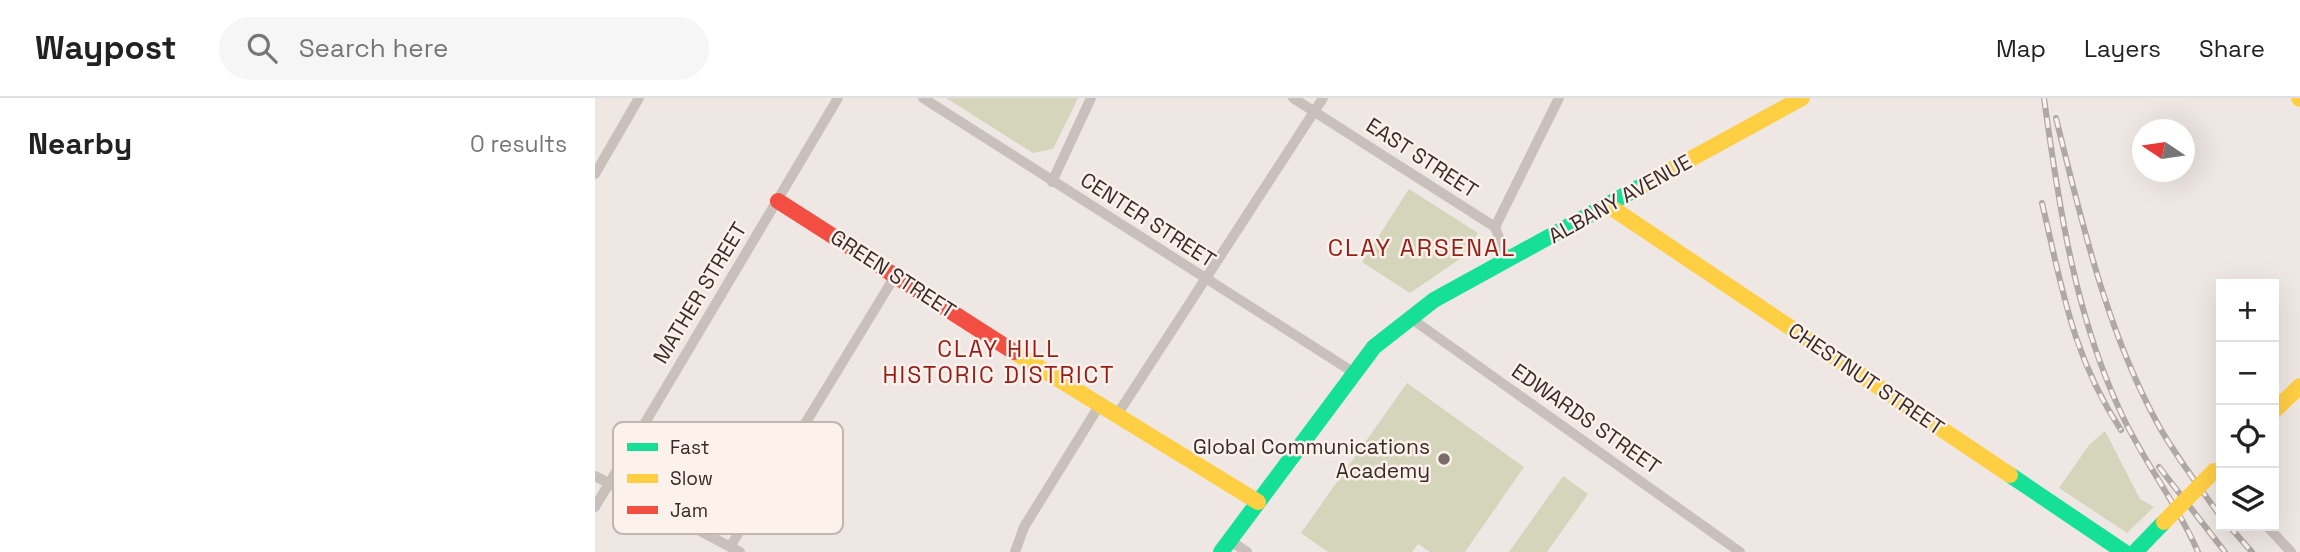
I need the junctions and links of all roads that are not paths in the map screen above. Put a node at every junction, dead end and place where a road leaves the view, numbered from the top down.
1 (639, 98) edge
2 (838, 98) edge
3 (923, 98) edge
4 (1091, 98) edge
5 (1293, 98) edge
6 (1323, 98) edge
7 (1559, 98) edge
8 (1802, 98) edge
9 (1314, 111) junction
10 (595, 174) edge
11 (1052, 182) junction
12 (778, 201) junction
13 (1609, 206) junction
14 (1495, 227) junction
15 (1507, 259) junction
16 (895, 275) junction
17 (1203, 279) junction
18 (1409, 317) junction
19 (1353, 372) junction
20 (2298, 392) edge
21 (1099, 406) junction
22 (2279, 407) edge
23 (1117, 415) junction
24 (646, 422) edge
25 (809, 422) edge
26 (2216, 470) edge
27 (595, 476) edge
28 (613, 477) edge
29 (609, 484) junction
30 (613, 486) edge
31 (1258, 502) junction
32 (595, 507) edge
33 (2272, 531) edge
34 (706, 534) edge
35 (1225, 546) edge
36 (735, 549) edge
37 (1015, 552) edge
38 (1247, 552) edge
39 (1740, 552) edge
40 (2124, 552) edge
41 (2135, 552) edge
42 (2291, 552) edge

1 - 10 street
2 - 12 street, MATHER STREET
3 - 11 street, CENTER STREET
4 - 11 street
5 - 9 street, EAST STREET
6 - 9 street
7 - 14 street
8 - 13 main road, ALBANY AVENUE
9 - 14 street, EAST STREET
9 - 17 street
11 - 17 street, CENTER STREET
12 - 16 main road, GREEN STREET
12 - 24 street, MATHER STREET
13 - 15 main road, ALBANY AVENUE
13 - 40 main road, CHESTNUT STREET
14 - 15 street
15 - 18 main road, ALBANY AVENUE
16 - 21 main road, GREEN STREET
16 - 25 street
17 - 19 street, CENTER STREET
17 - 23 street
18 - 19 main road, ALBANY AVENUE
18 - 39 street, EDWARDS STREET
19 - 31 main road, ALBANY AVENUE
20 - 22 main road
21 - 23 main road, GREEN STREET
21 - 37 street
23 - 31 main road, GREEN STREET
26 - 41 main road, bridge
27 - 29 street
28 - 29 street, MATHER STREET
29 - 30 street
29 - 32 street, MATHER STREET
31 - 35 main road, ALBANY AVENUE
33 - 42 street
34 - 36 street
35 - 38 street

